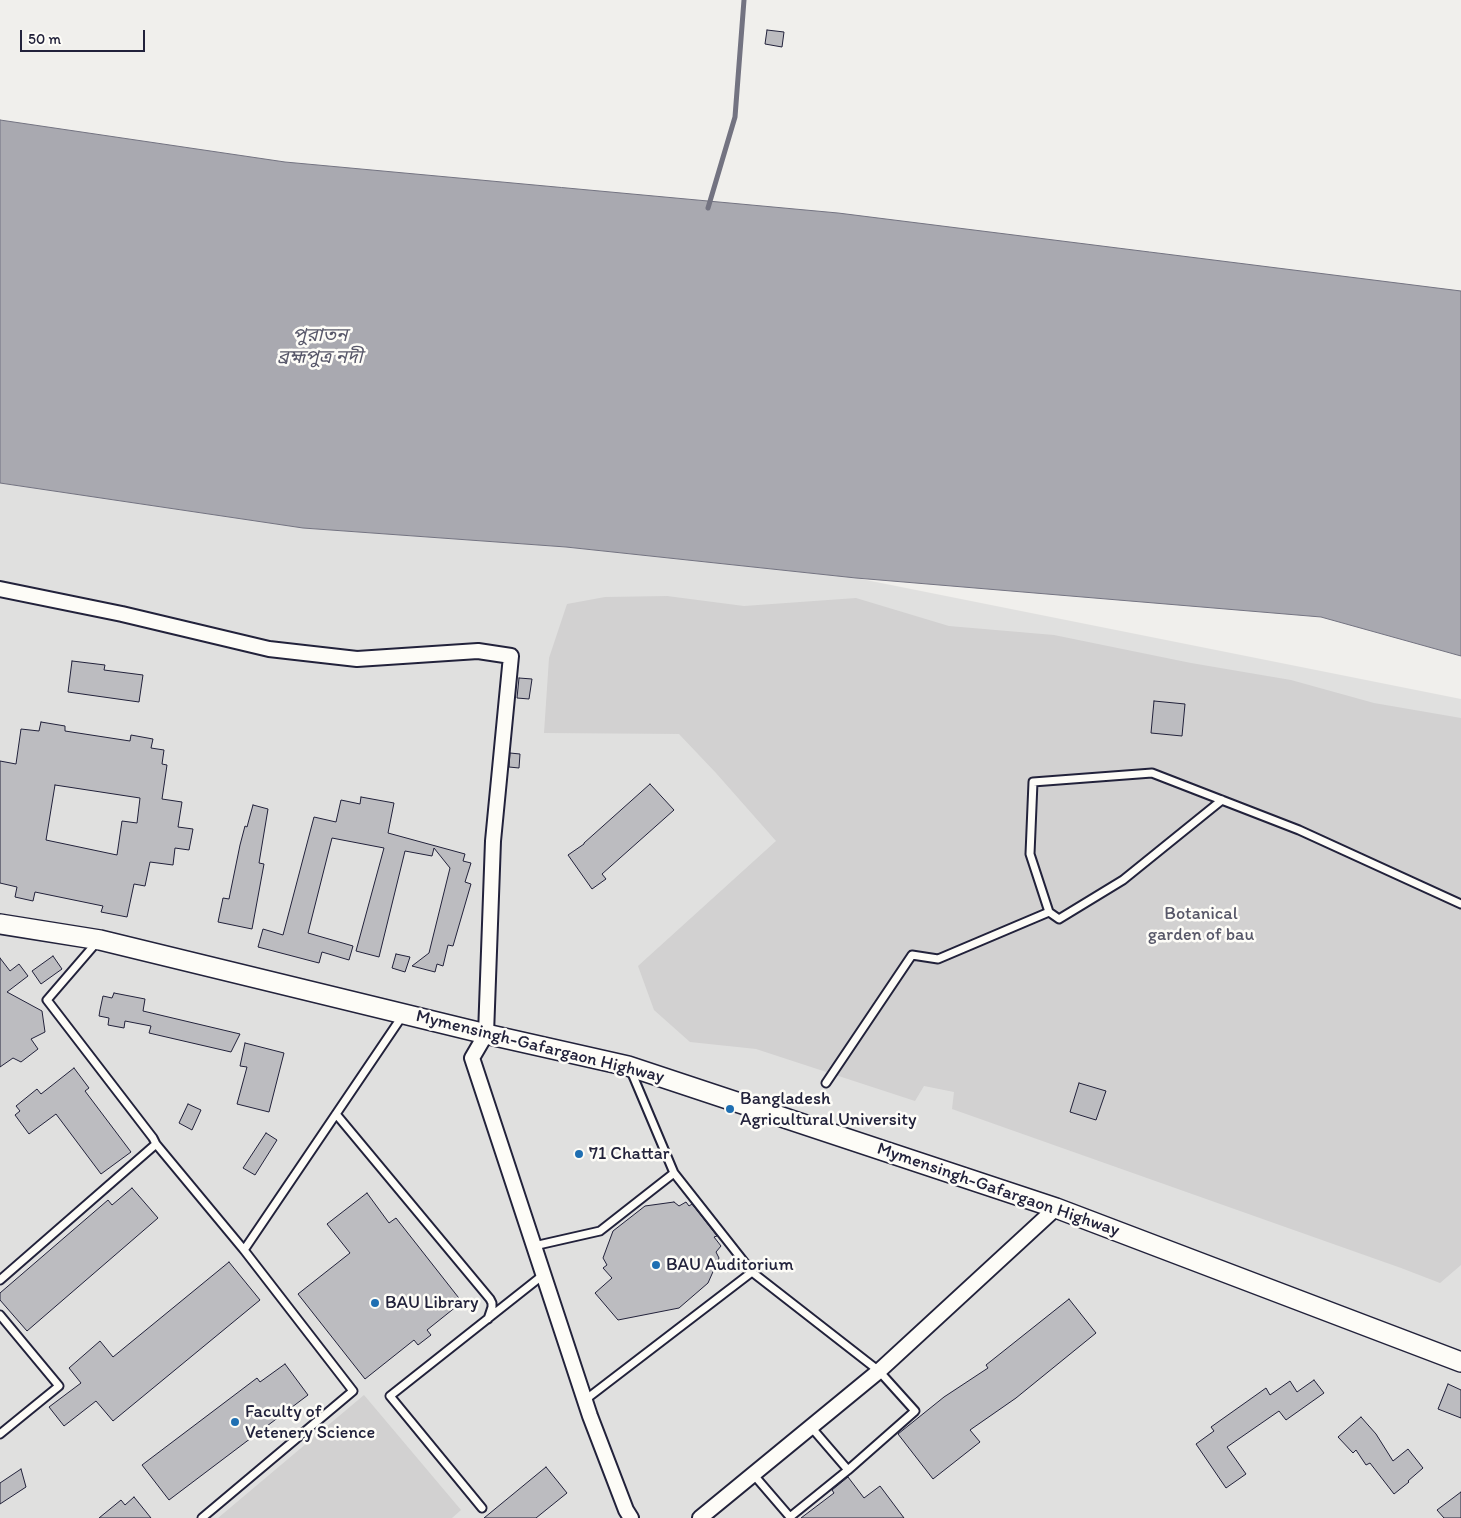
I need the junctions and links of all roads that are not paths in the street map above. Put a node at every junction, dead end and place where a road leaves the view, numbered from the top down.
1 (0, 589) edge
2 (1222, 800) junction
3 (1461, 904) edge
4 (1049, 912) junction
5 (0, 924) edge
6 (100, 940) junction
7 (404, 1013) junction
8 (486, 1034) junction
9 (628, 1066) junction
10 (826, 1083) dead end
11 (336, 1114) junction
12 (156, 1144) junction
13 (674, 1173) junction
14 (1056, 1208) junction
15 (534, 1246) junction
16 (244, 1250) junction
17 (752, 1272) junction
18 (543, 1275) junction
19 (0, 1280) edge
20 (0, 1315) edge
21 (488, 1319) junction
22 (1461, 1362) edge
23 (879, 1371) junction
24 (585, 1400) junction
25 (811, 1427) junction
26 (0, 1434) edge
27 (848, 1470) junction
28 (753, 1474) junction
29 (482, 1508) dead end
30 (627, 1515) edge
31 (202, 1518) edge
32 (700, 1518) edge

1 - 8 street
2 - 3 lane
2 - 4 lane
2 - 4 lane
4 - 10 lane
5 - 6 main road, Mymensingh-Gafargaon Highway
6 - 7 main road, Mymensingh-Gafargaon Highway
6 - 12 lane
7 - 8 main road, Mymensingh-Gafargaon Highway
7 - 11 lane
8 - 9 main road, Mymensingh-Gafargaon Highway
8 - 15 street
9 - 13 lane
9 - 14 main road, Mymensingh-Gafargaon Highway
11 - 16 lane
11 - 21 lane
12 - 16 lane
12 - 19 lane
13 - 15 lane
13 - 17 lane
14 - 22 main road, Mymensingh-Gafargaon Highway
14 - 23 street
15 - 18 street
16 - 31 lane
17 - 23 lane
17 - 24 lane
18 - 21 lane
18 - 24 street
20 - 26 lane
21 - 29 lane
23 - 25 street
23 - 27 lane
24 - 30 street
25 - 27 lane
25 - 28 street
27 - 28 lane
28 - 32 street

